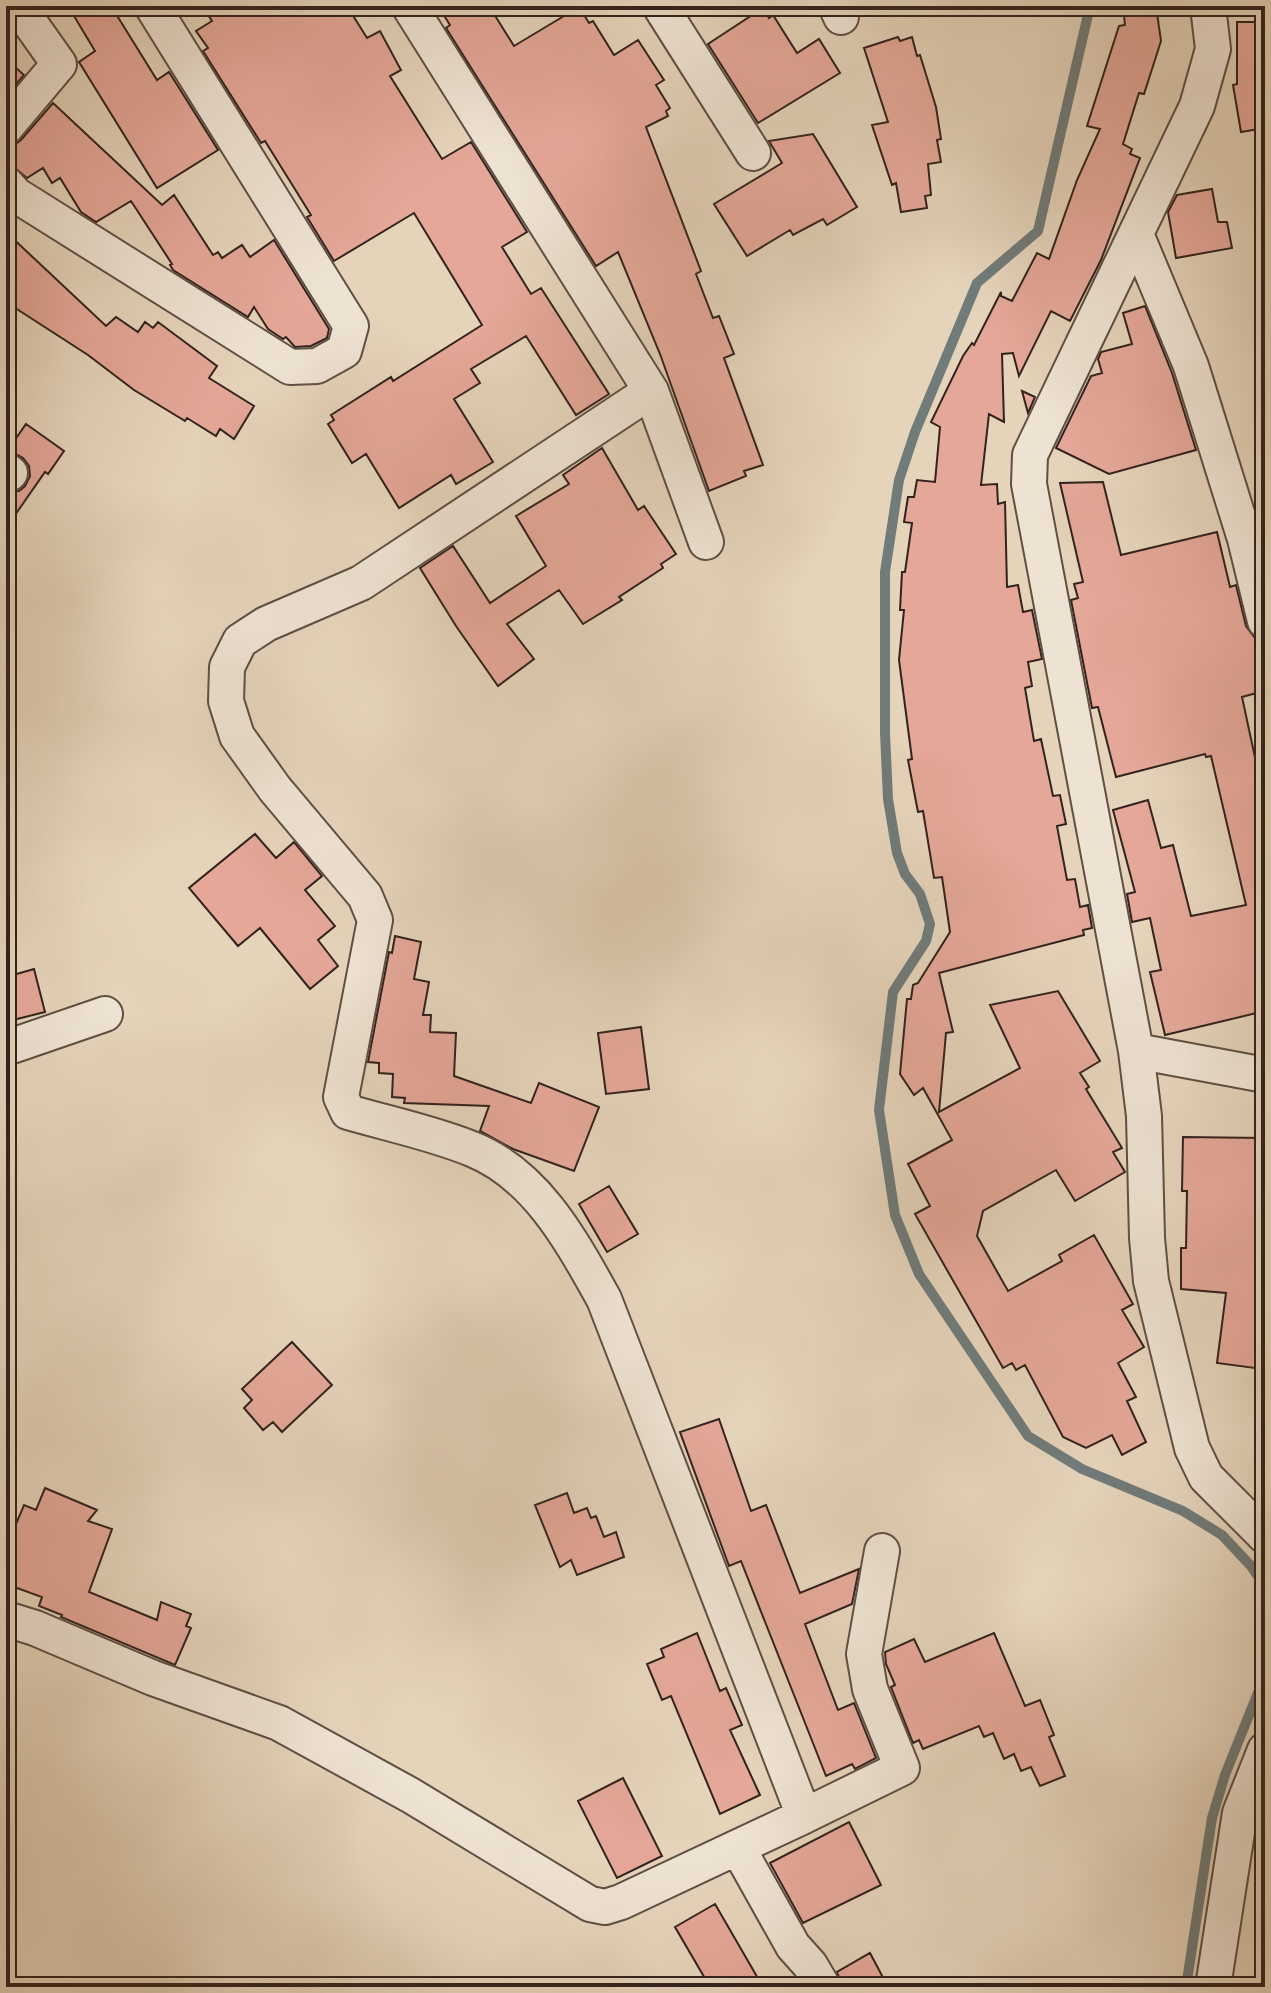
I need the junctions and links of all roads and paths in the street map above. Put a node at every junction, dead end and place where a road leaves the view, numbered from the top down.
1 (18, 6) edge
2 (152, 6) edge
3 (409, 6) edge
4 (660, 6) edge
5 (1208, 6) edge
6 (6, 127) edge
7 (753, 153) dead end
8 (6, 184) edge
9 (1136, 234) junction
10 (651, 391) junction
11 (706, 542) dead end
12 (1265, 621) edge
13 (105, 1014) dead end
14 (6, 1048) edge
15 (1136, 1051) junction
16 (1265, 1075) edge
17 (1265, 1536) edge
18 (882, 1551) dead end
19 (6, 1619) edge
20 (1265, 1750) edge
21 (804, 1816) junction
22 (738, 1848) junction
23 (823, 1987) edge
24 (1213, 1987) edge

1 - 6 street
2 - 8 street
3 - 10 street
4 - 7 street
5 - 9 street
9 - 12 street
9 - 15 street
10 - 11 street
10 - 21 street
13 - 14 street
15 - 16 street
15 - 17 street
18 - 21 street
19 - 22 street
20 - 24 street
21 - 22 street
22 - 23 street

